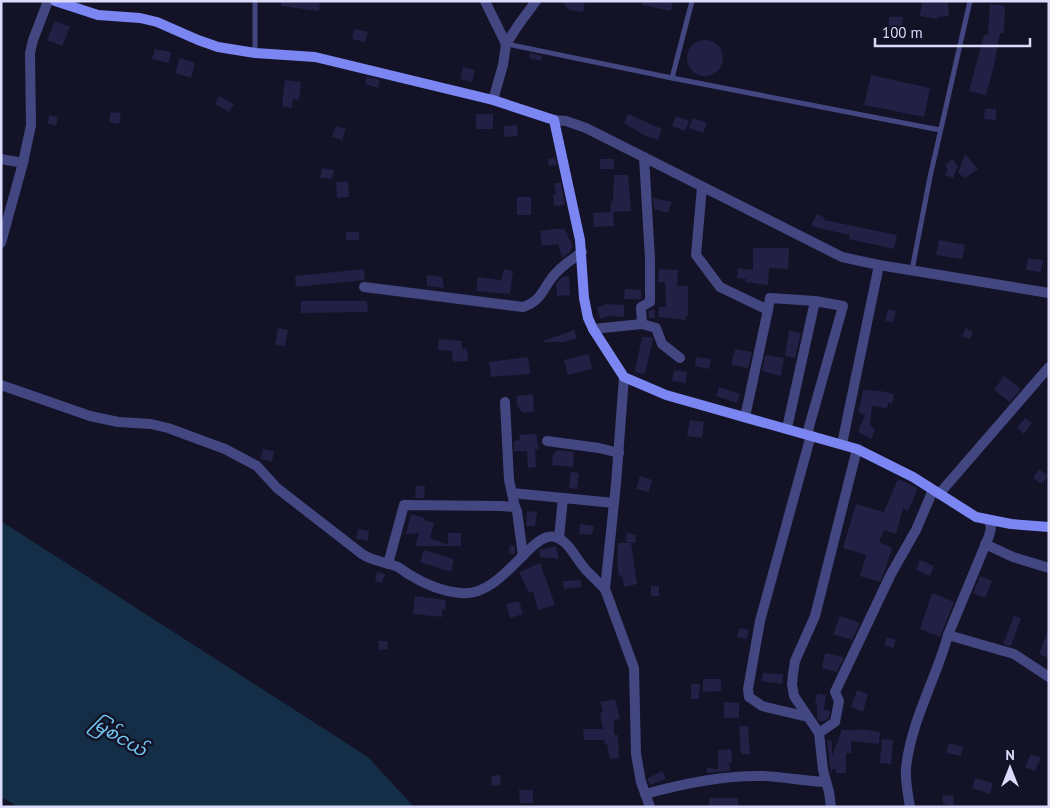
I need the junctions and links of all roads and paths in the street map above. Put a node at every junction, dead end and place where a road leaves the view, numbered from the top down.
1 (48, 1) edge
2 (55, 1) edge
3 (255, 1) edge
4 (485, 1) edge
5 (536, 1) edge
6 (692, 1) edge
7 (970, 1) edge
8 (506, 44) junction
9 (255, 53) junction
10 (672, 78) junction
11 (492, 100) junction
12 (554, 120) junction
13 (940, 130) junction
14 (644, 157) junction
15 (1, 159) edge
16 (22, 163) junction
17 (702, 187) junction
18 (1, 243) edge
19 (582, 252) junction
20 (879, 266) junction
21 (912, 271) junction
22 (364, 286) dead end
23 (1049, 293) edge
24 (815, 301) junction
25 (768, 310) junction
26 (642, 324) junction
27 (593, 329) junction
28 (680, 358) dead end
29 (1049, 367) edge
30 (624, 377) junction
31 (1, 385) edge
32 (505, 402) dead end
33 (745, 417) junction
34 (786, 428) junction
35 (809, 434) junction
36 (547, 441) dead end
37 (842, 444) junction
38 (857, 449) junction
39 (619, 453) junction
40 (936, 492) junction
41 (512, 493) junction
42 (563, 498) junction
43 (614, 503) junction
44 (515, 507) junction
45 (990, 520) junction
46 (1049, 527) edge
47 (559, 538) junction
48 (985, 544) junction
49 (523, 556) junction
50 (388, 564) junction
51 (1049, 568) edge
52 (605, 589) junction
53 (948, 635) junction
54 (1049, 677) edge
55 (808, 717) junction
56 (819, 733) junction
57 (825, 782) junction
58 (645, 794) junction
59 (650, 807) edge
60 (831, 807) edge
61 (910, 807) edge

1 - 16 street
2 - 9 street
3 - 9 lane
4 - 8 street
5 - 8 street
6 - 10 lane
7 - 13 lane
8 - 10 lane
8 - 11 street
9 - 11 street
10 - 13 lane
11 - 12 street
12 - 14 street
12 - 19 street
13 - 21 lane
14 - 17 street
14 - 26 street
15 - 16 street
16 - 18 street
17 - 20 street
17 - 25 street
19 - 22 street
19 - 27 street
20 - 21 street
20 - 37 street
21 - 23 street
24 - 25 street
24 - 34 street
24 - 35 street
25 - 33 street
26 - 27 street
26 - 28 street
27 - 30 street
29 - 40 street
30 - 33 street
30 - 39 street
31 - 50 street
32 - 41 street
33 - 34 street
34 - 35 street
35 - 37 street
35 - 55 street
36 - 39 street
37 - 38 street
38 - 40 street
38 - 55 street
39 - 43 street
40 - 45 street
40 - 56 street
41 - 42 street
41 - 44 street
42 - 43 street
42 - 47 street
43 - 52 street
44 - 49 street
44 - 50 street
45 - 46 street
45 - 48 street
47 - 49 street
47 - 52 street
48 - 51 street
48 - 53 street
49 - 50 street
52 - 58 street
53 - 54 street
53 - 61 street
55 - 56 street
56 - 57 street
57 - 58 street
57 - 60 street
58 - 59 street

